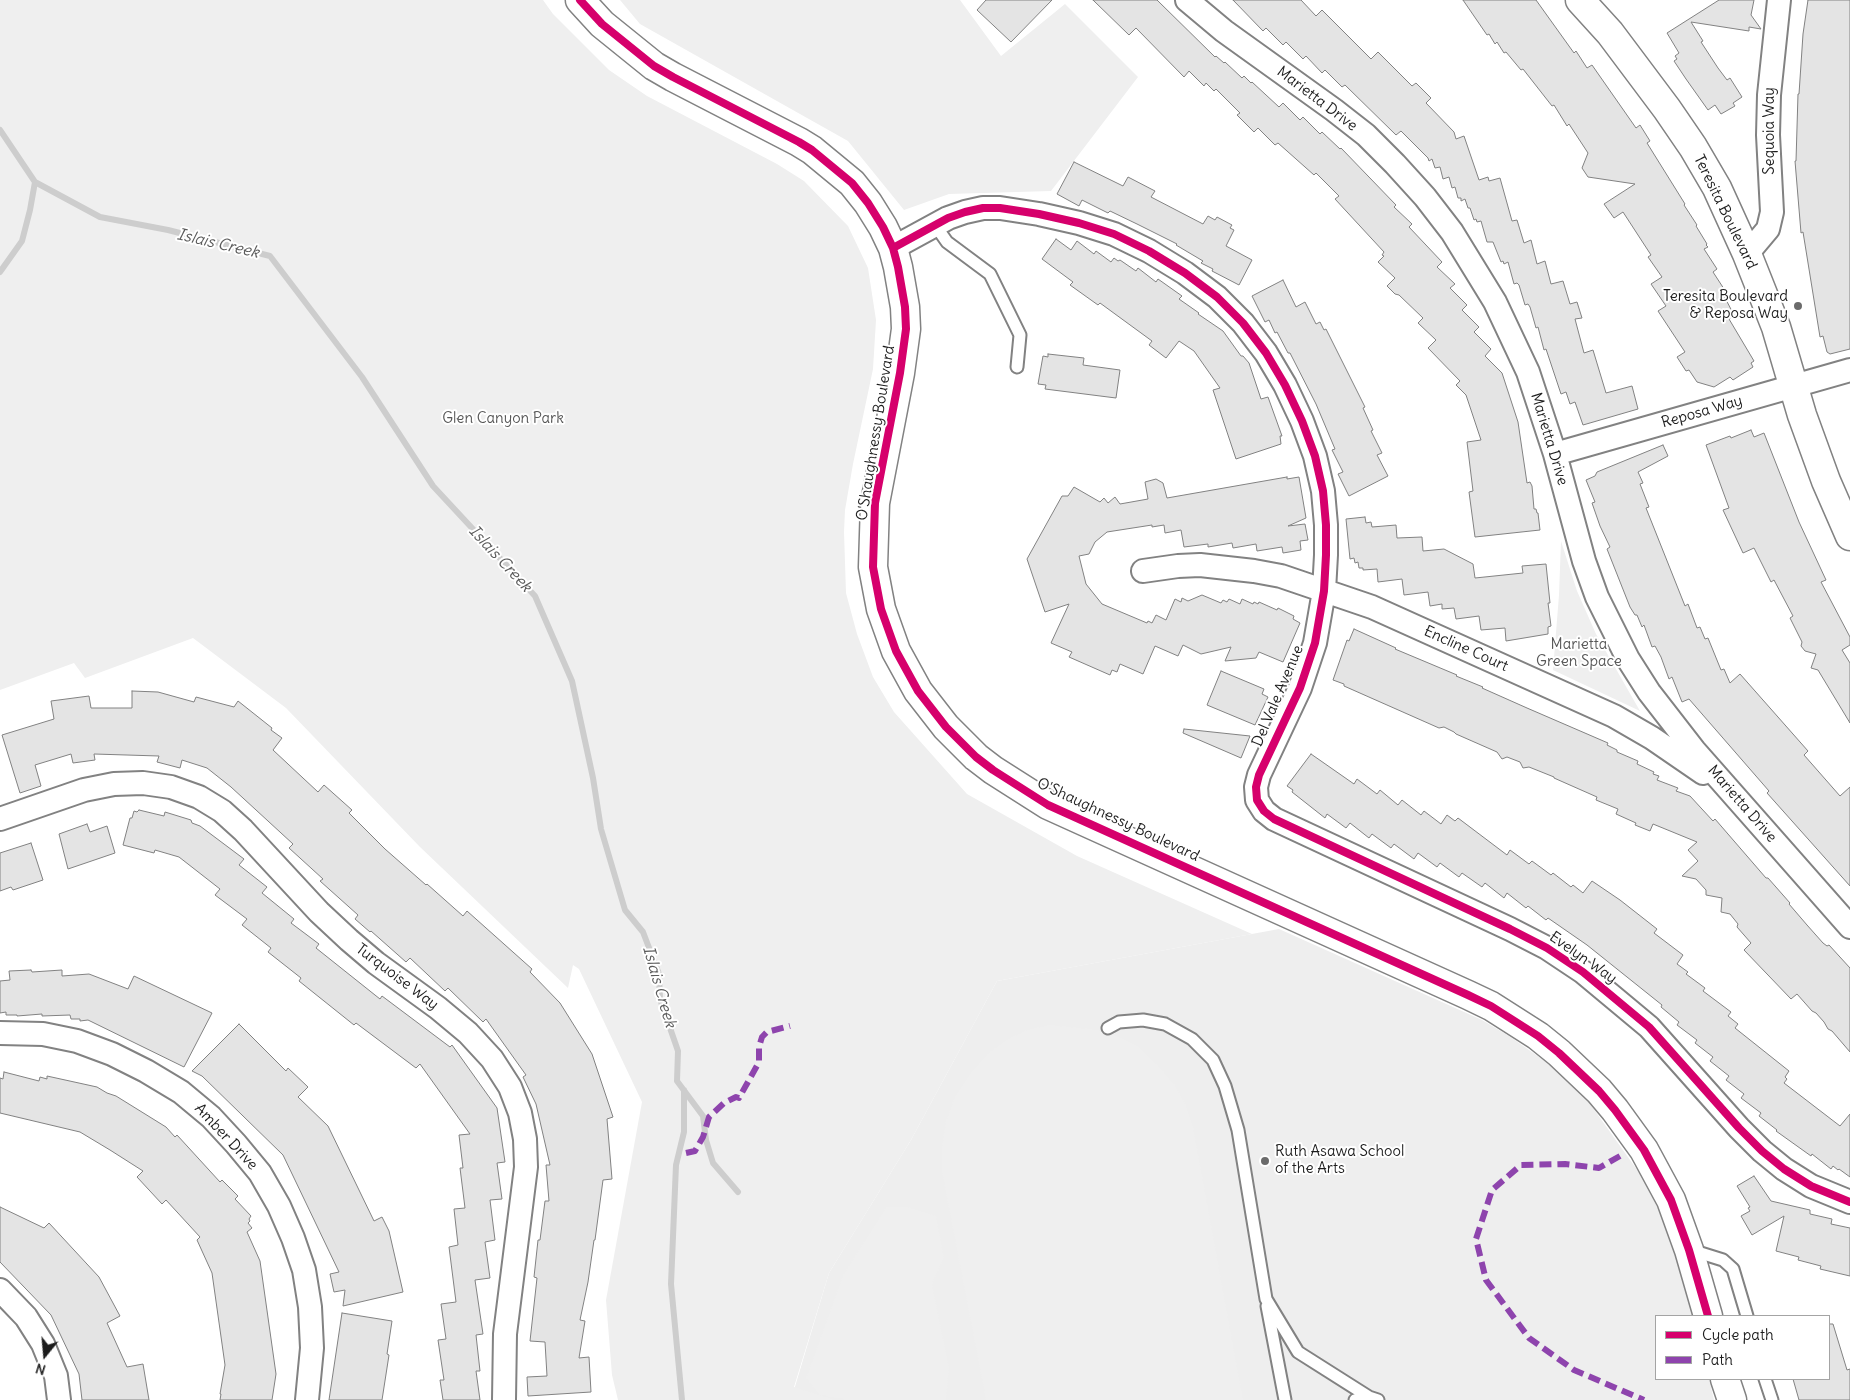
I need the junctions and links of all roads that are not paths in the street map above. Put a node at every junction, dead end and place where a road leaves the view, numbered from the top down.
1 (580, 0) edge
2 (1187, 0) edge
3 (1580, 0) edge
4 (1780, 0) edge
5 (935, 225) junction
6 (893, 248) junction
7 (1747, 254) junction
8 (1018, 366) dead end
9 (1850, 370) edge
10 (1794, 386) junction
11 (1555, 454) junction
12 (1850, 536) edge
13 (1143, 571) dead end
14 (1324, 590) junction
15 (1257, 800) joint
16 (0, 819) edge
17 (1755, 820) junction
18 (1850, 927) edge
19 (1108, 1028) dead end
20 (0, 1033) edge
21 (1850, 1202) edge
22 (1689, 1250) junction
23 (0, 1290) edge
24 (1266, 1300) junction
25 (1708, 1315) edge
26 (1747, 1315) edge
27 (1725, 1380) edge
28 (1765, 1380) edge
29 (1373, 1398) edge
30 (59, 1400) edge
31 (307, 1400) edge
32 (504, 1400) edge
33 (1285, 1400) edge
34 (1355, 1400) edge
35 (1732, 1400) edge
36 (1772, 1400) edge

1 - 6 main road, O'Shaughnessy Boulevard
2 - 11 street, Marietta Drive
3 - 7 main road, Teresita Boulevard
4 - 7 street, Sequoia Way
5 - 6 street, Del Vale Avenue
5 - 8 lane
5 - 14 street, Del Vale Avenue
6 - 22 main road, O'Shaughnessy Boulevard
7 - 10 main road, Teresita Boulevard
9 - 10 street, Reposa Way
10 - 11 street, Reposa Way
10 - 12 main road, Teresita Boulevard
11 - 17 street, Marietta Drive
13 - 14 street, Encline Court
14 - 15 street, Del Vale Avenue
14 - 17 street, Encline Court
15 - 21 street, Evelyn Way
16 - 32 street, Turquoise Way
17 - 18 street, Marietta Drive
19 - 24 lane
20 - 31 street, Amber Drive
22 - 25 main road, O'Shaughnessy Boulevard
22 - 26 lane
23 - 30 street
24 - 29 lane
24 - 33 lane
27 - 35 main road
28 - 36 lane
29 - 34 lane

